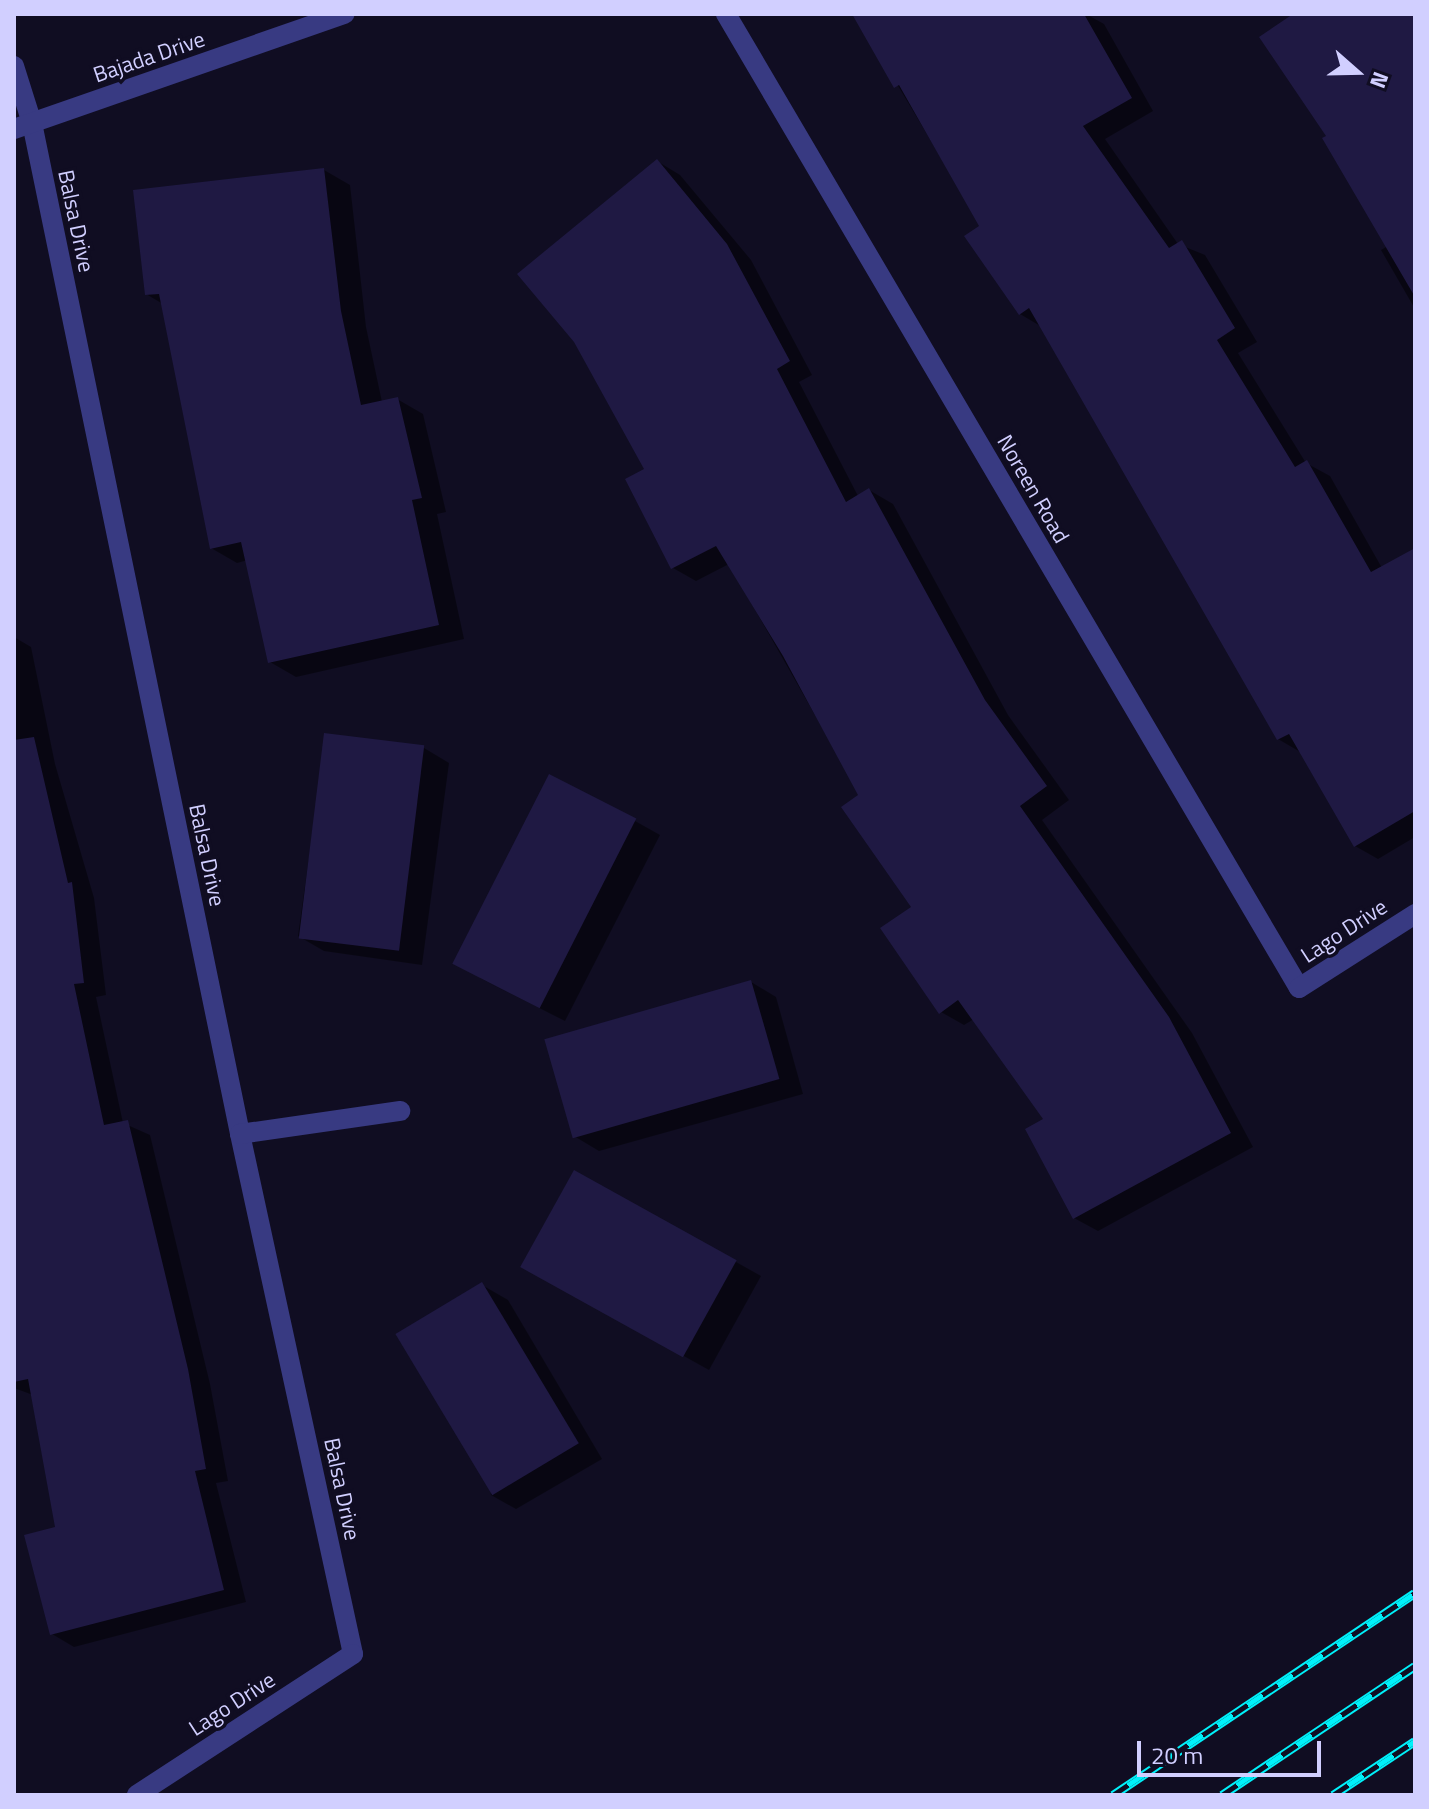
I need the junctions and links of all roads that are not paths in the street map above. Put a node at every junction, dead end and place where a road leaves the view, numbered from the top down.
1 (345, 14) edge
2 (726, 14) edge
3 (14, 66) edge
4 (23, 126) edge
5 (1415, 914) edge
6 (1299, 988) joint
7 (400, 1111) dead end
8 (240, 1134) junction
9 (353, 1654) joint
10 (137, 1795) edge

1 - 4 street, Bajada Drive
2 - 6 street, Noreen Road
3 - 4 street, Balsa Drive
4 - 8 street, Balsa Drive
5 - 6 street, Lago Drive
7 - 8 street
8 - 9 street, Balsa Drive
9 - 10 street, Lago Drive

